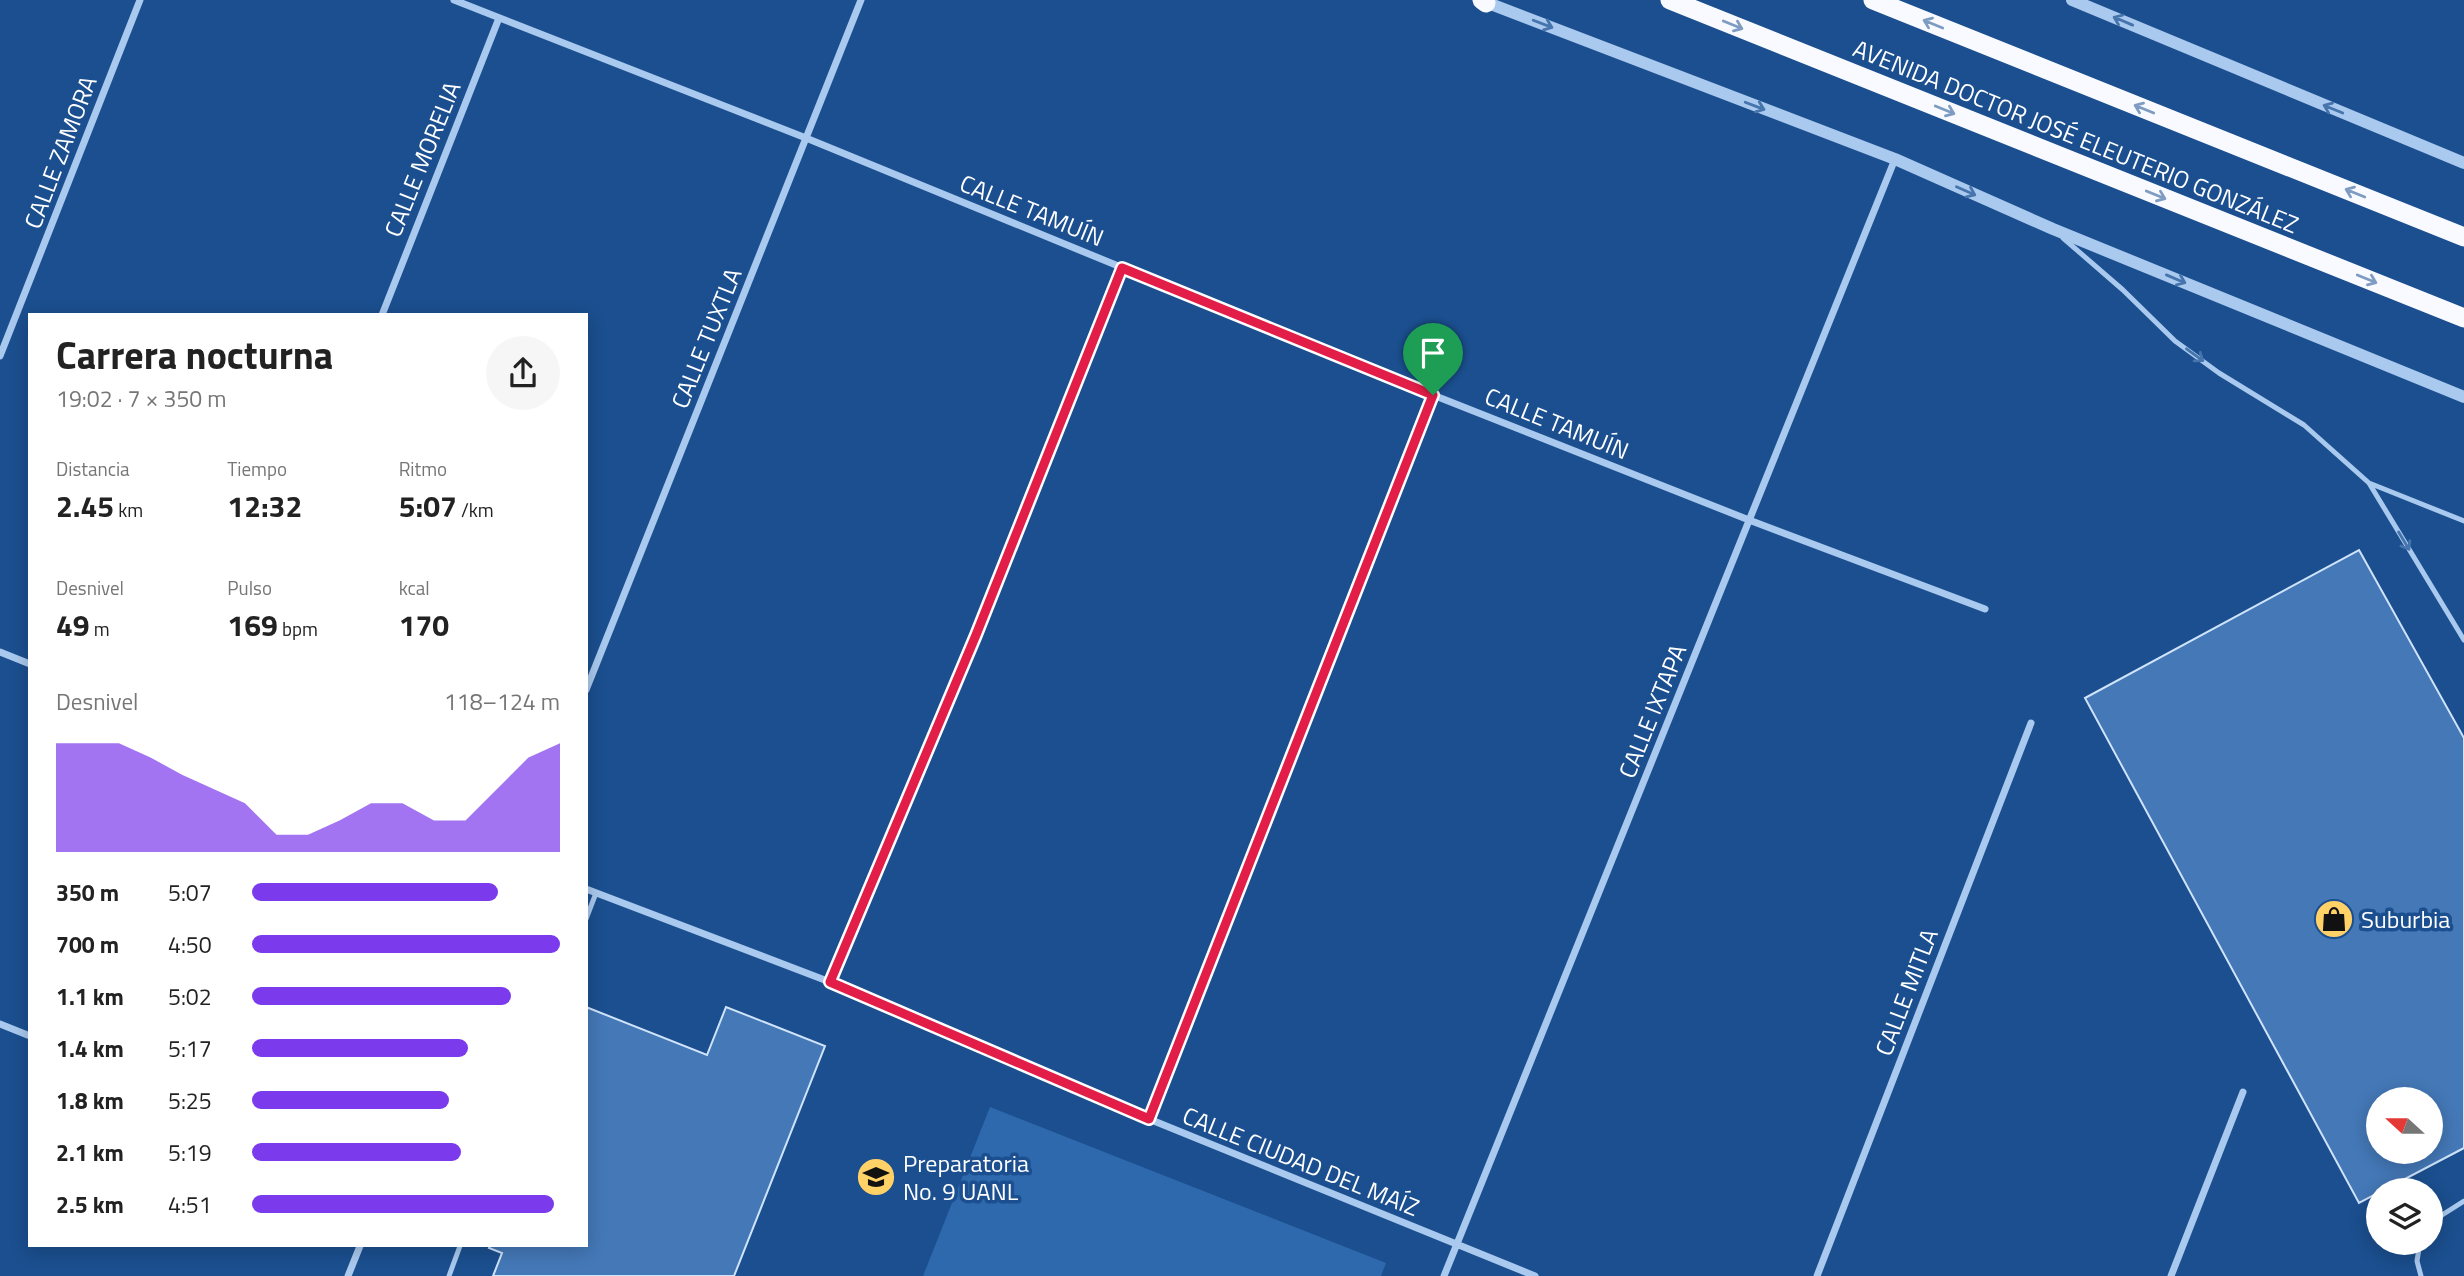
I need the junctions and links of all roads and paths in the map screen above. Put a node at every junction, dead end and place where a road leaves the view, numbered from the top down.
1 (140, 0) edge
2 (454, 0) edge
3 (861, 0) edge
4 (1670, 0) edge
5 (1873, 0) edge
6 (2072, 0) edge
7 (1482, 1) edge
8 (499, 18) junction
9 (806, 138) junction
10 (1895, 159) junction
11 (2464, 163) edge
12 (2053, 229) junction
13 (2464, 237) edge
14 (1122, 268) junction
15 (383, 313) edge
16 (2464, 318) edge
17 (0, 356) edge
18 (1433, 395) junction
19 (2464, 397) edge
20 (2369, 483) junction
21 (1749, 520) junction
22 (2464, 521) edge
23 (1985, 609) dead end
24 (2464, 640) edge
25 (0, 652) edge
26 (28, 663) edge
27 (588, 685) edge
28 (2031, 723) dead end
29 (588, 890) edge
30 (596, 893) junction
31 (588, 914) edge
32 (830, 982) junction
33 (0, 1024) edge
34 (28, 1035) edge
35 (2243, 1092) dead end
36 (1149, 1119) junction
37 (2464, 1201) edge
38 (2443, 1214) edge
39 (1456, 1246) junction
40 (360, 1247) edge
41 (460, 1247) edge
42 (2418, 1255) edge
43 (348, 1276) edge
44 (449, 1276) edge
45 (1444, 1276) edge
46 (1535, 1276) edge
47 (1817, 1276) edge
48 (2171, 1276) edge
49 (2421, 1276) edge

1 - 17 street, CALLE ZAMORA
2 - 8 street, CALLE TAMUÍN
3 - 9 street, CALLE TUXTLA
4 -> 16 highway, AVENIDA DOCTOR JOSÉ ELEUTERIO GONZÁLEZ
13 -> 5 highway, AVENIDA DOCTOR JOSÉ ELEUTERIO GONZÁLEZ
11 -> 6 street
7 -> 10 street
8 - 9 street, CALLE TAMUÍN
8 - 15 street, CALLE MORELIA
9 - 14 street, CALLE TAMUÍN
9 - 27 street, CALLE TUXTLA
10 -> 12 street
10 - 21 street, CALLE IXTAPA
12 -> 19 street
12 -> 20 lane
14 - 18 street, CALLE TAMUÍN
14 - 32 street
18 - 21 street, CALLE TAMUÍN
18 - 36 street
20 - 22 lane
20 -> 24 lane
21 - 23 street, CALLE TAMUÍN
21 - 39 street, CALLE IXTAPA
25 - 26 street
28 - 47 street, CALLE MITLA
29 - 30 street, CALLE CIUDAD DEL MAÍZ
30 - 31 lane
30 - 32 street, CALLE CIUDAD DEL MAÍZ
32 - 36 street, CALLE CIUDAD DEL MAÍZ
33 - 34 street
35 - 48 street
36 - 39 street, CALLE CIUDAD DEL MAÍZ
37 - 38 lane
39 - 45 street, CALLE IXTAPA
39 - 46 street, CALLE CIUDAD DEL MAÍZ
40 - 43 street
41 - 44 lane
42 - 49 lane

